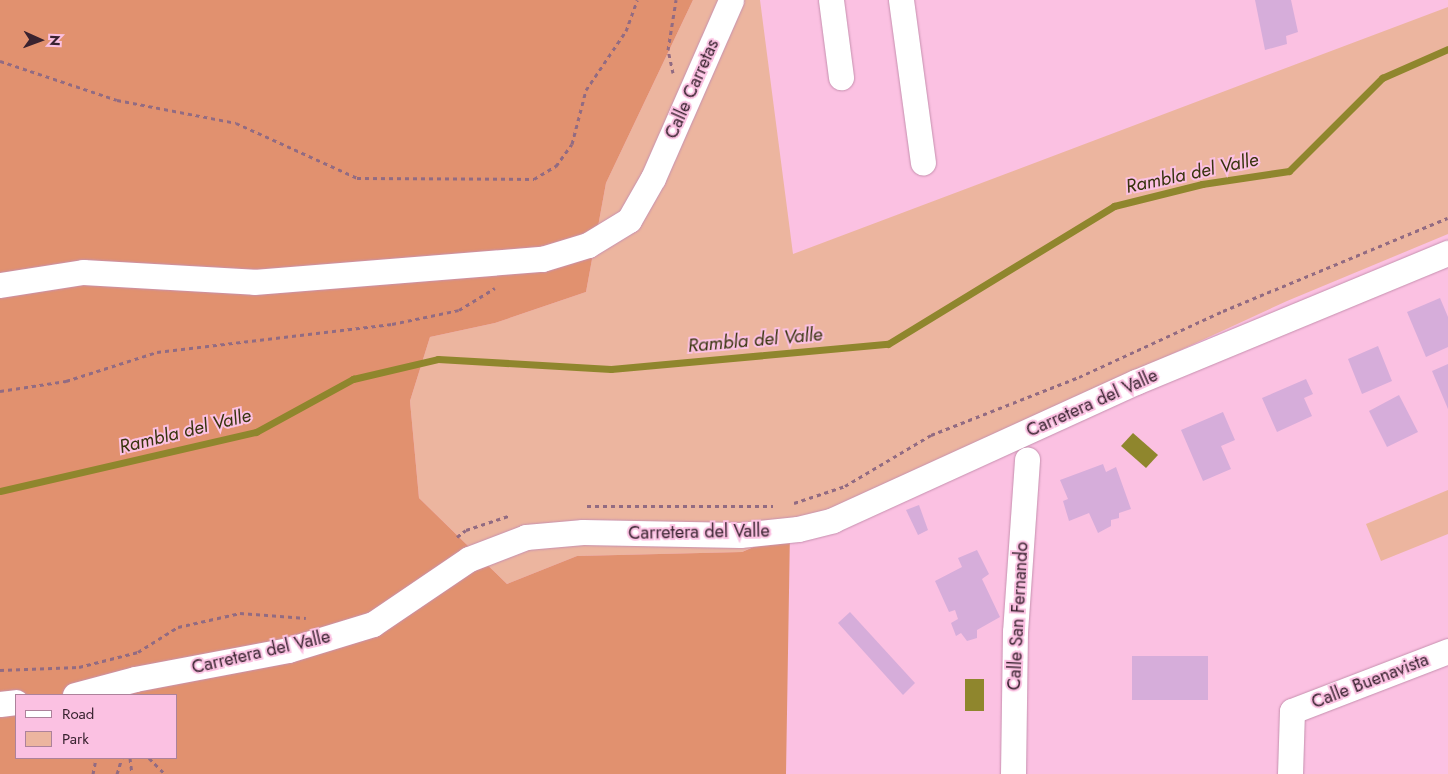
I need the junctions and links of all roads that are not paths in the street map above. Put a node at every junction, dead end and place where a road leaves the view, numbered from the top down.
1 (731, 0) edge
2 (831, 0) edge
3 (901, 0) edge
4 (841, 77) dead end
5 (923, 163) dead end
6 (1448, 253) edge
7 (0, 284) edge
8 (1027, 459) dead end
9 (1448, 651) edge
10 (80, 694) edge
11 (15, 702) edge
12 (0, 704) edge
13 (1013, 774) edge
14 (1290, 774) edge

1 - 7 street, Calle Carretas
2 - 4 street
3 - 5 street
6 - 10 street, Carretera del Valle
8 - 13 street, Calle San Fernando
9 - 14 street, Calle Buenavista
11 - 12 street

